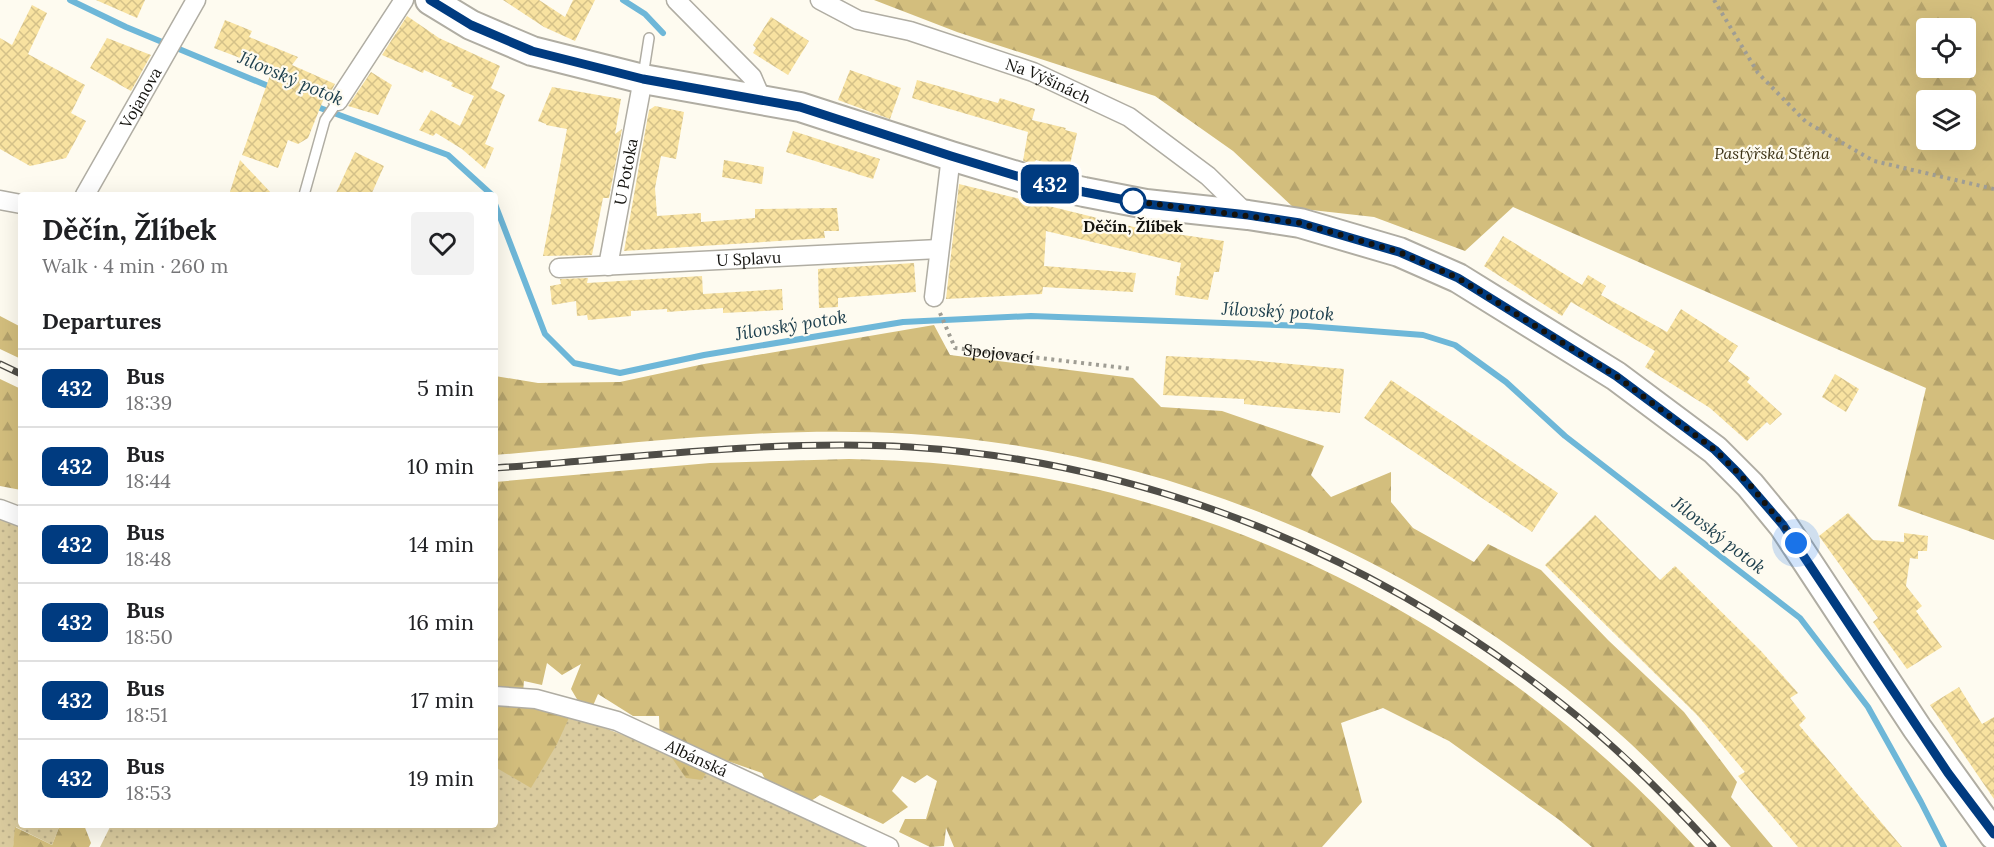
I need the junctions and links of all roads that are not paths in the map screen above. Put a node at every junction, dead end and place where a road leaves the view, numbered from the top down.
1 (196, 0) edge
2 (404, 0) edge
3 (430, 0) edge
4 (676, 0) edge
5 (820, 0) edge
6 (649, 38) dead end
7 (643, 79) junction
8 (762, 100) junction
9 (338, 101) joint
10 (951, 156) junction
11 (87, 192) edge
12 (305, 192) edge
13 (0, 200) edge
14 (18, 203) edge
15 (1248, 215) junction
16 (939, 249) junction
17 (608, 266) junction
18 (560, 268) dead end
19 (934, 297) road end
20 (0, 509) edge
21 (18, 516) edge
22 (498, 696) edge
23 (1994, 834) edge
24 (889, 847) edge

1 - 11 street, Vojanova
2 - 9 street
3 - 7 main road
4 - 8 street
5 - 15 street, Na Výšinách
6 - 7 lane
7 - 8 main road
7 - 17 street, U Potoka
8 - 10 main road
9 - 12 lane
10 - 15 main road
10 - 16 street
13 - 14 street
15 - 23 main road
16 - 17 street, U Splavu
16 - 19 street
17 - 18 street, U Splavu
20 - 21 street
22 - 24 street, Albánská

